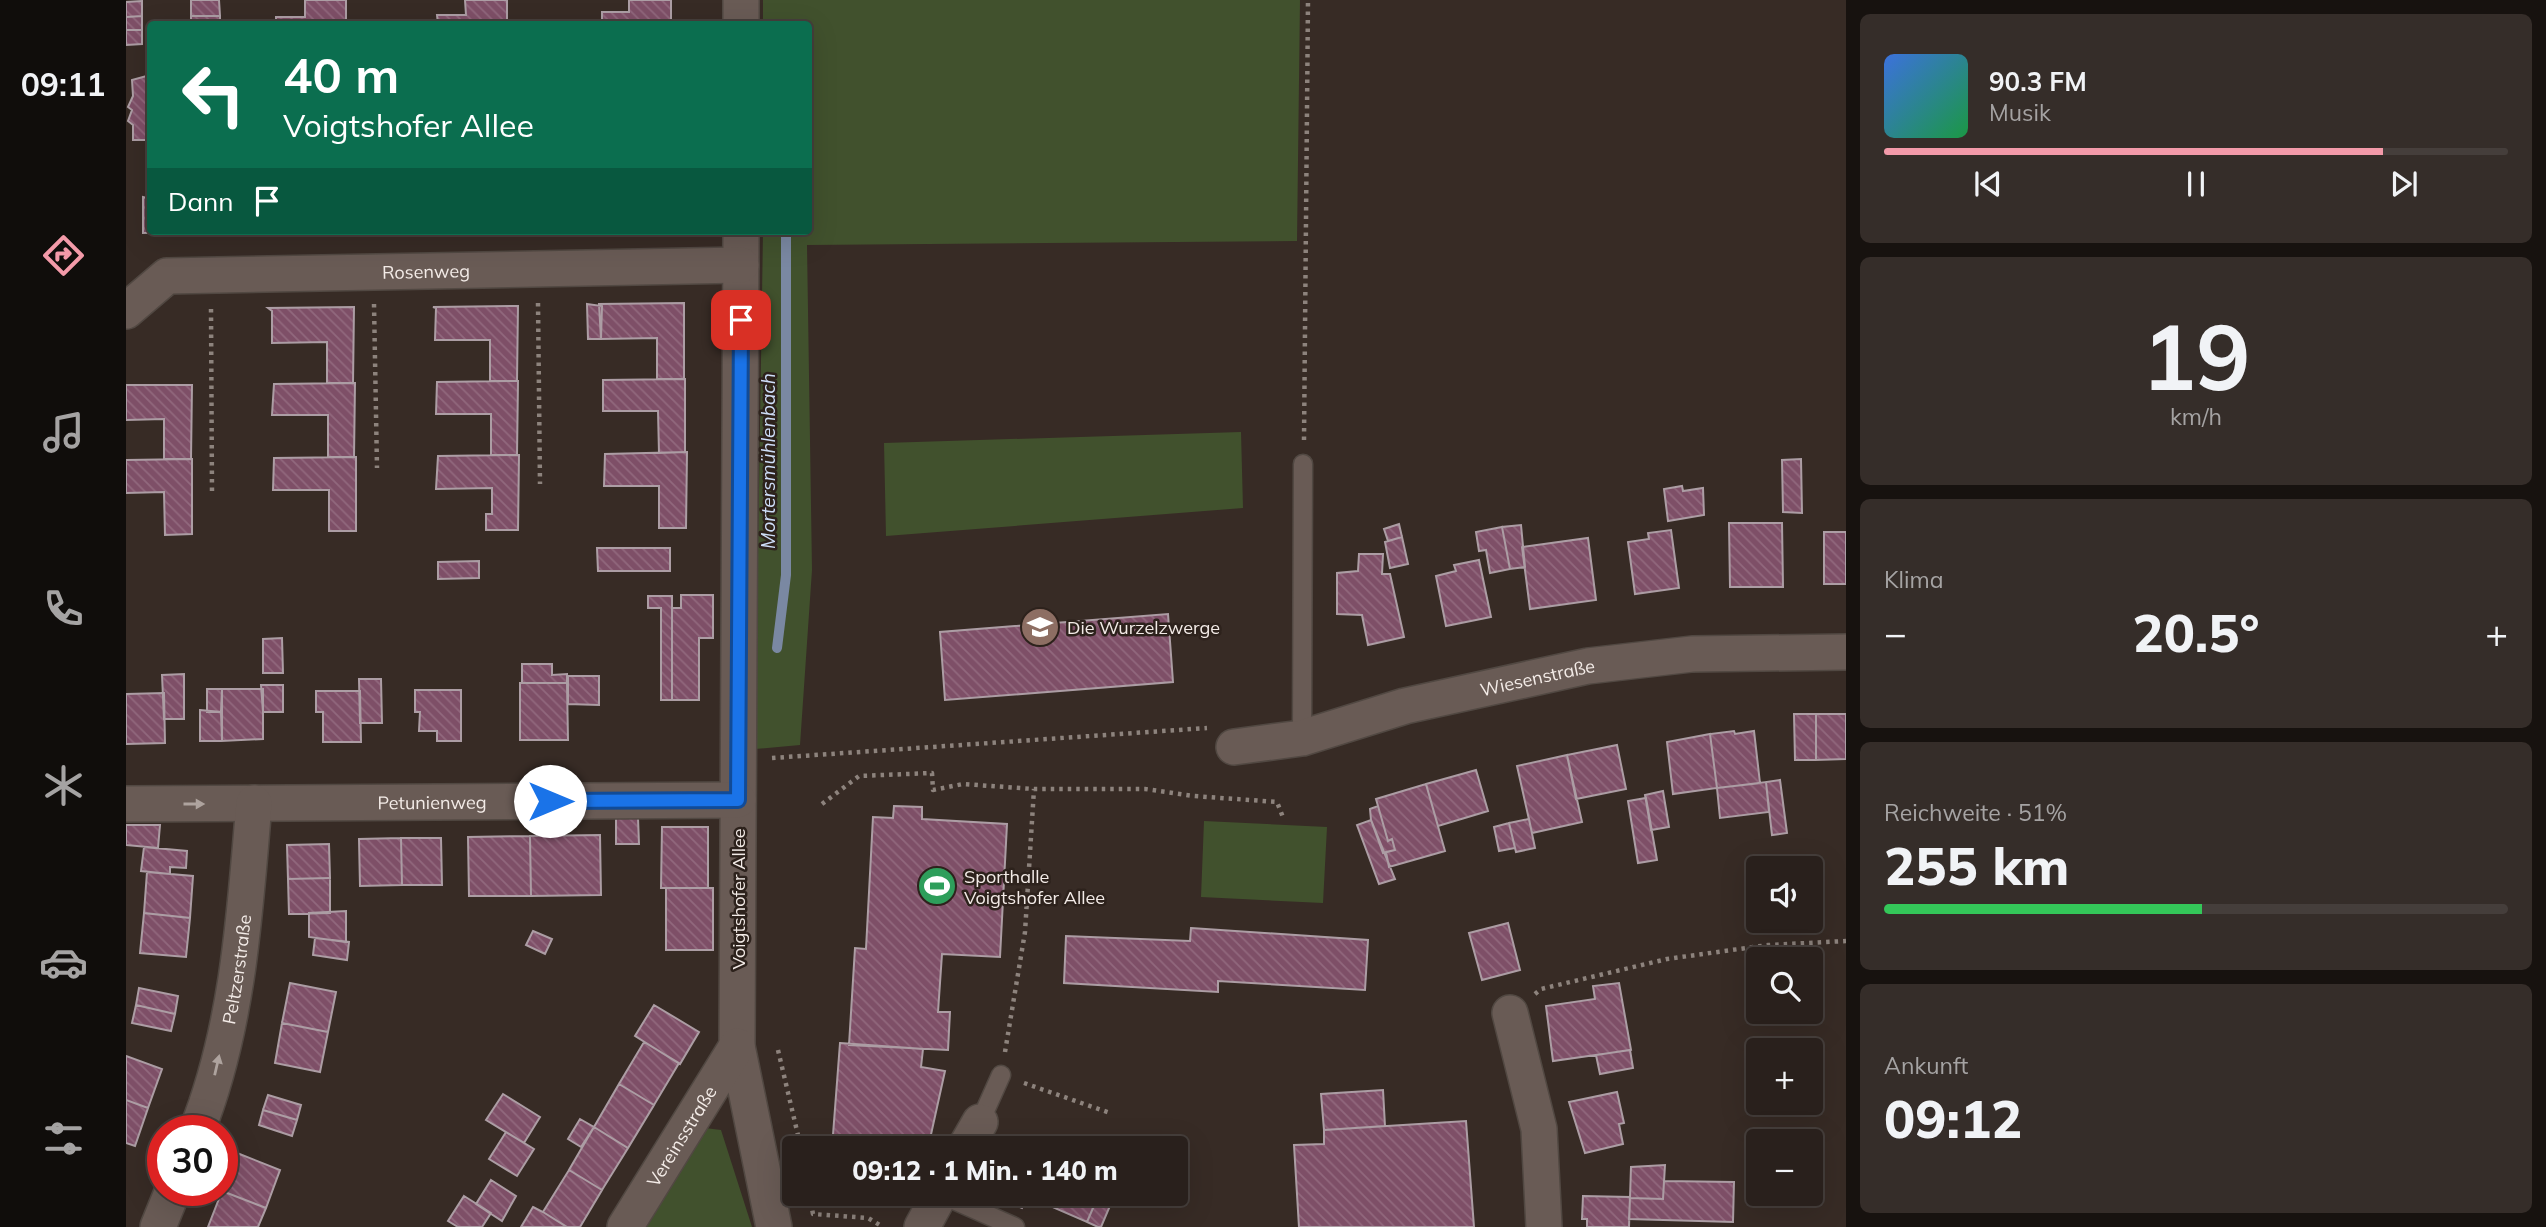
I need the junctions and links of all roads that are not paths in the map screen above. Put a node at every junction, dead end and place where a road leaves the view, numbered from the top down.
1 (741, 0) edge
2 (741, 21) edge
3 (741, 235) edge
4 (741, 265) junction
5 (126, 311) edge
6 (1303, 464) road end
7 (1846, 652) edge
8 (1302, 738) junction
9 (1234, 747) road end
10 (738, 800) junction
11 (254, 803) junction
12 (126, 804) edge
13 (1510, 1013) dead end
14 (737, 1046) junction
15 (1001, 1075) road end
16 (203, 1115) edge
17 (972, 1135) edge
18 (167, 1206) edge
19 (933, 1206) edge
20 (967, 1206) edge
21 (158, 1227) edge
22 (625, 1227) edge
23 (774, 1227) edge
24 (922, 1227) edge
25 (1015, 1227) edge
26 (1544, 1227) edge

1 - 2 street
3 - 4 street, Voigtshofer Allee
4 - 5 street, Rosenweg
4 - 10 street, Voigtshofer Allee
6 - 8 lane
7 - 8 street, Wiesenstraße
8 - 9 street, Wiesenstraße
10 - 11 street, Petunienweg
10 - 14 street, Voigtshofer Allee
12 -> 11 street, Petunienweg
16 -> 11 street, Peltzerstraße
13 - 26 street
14 - 22 street, Vereinsstraße
14 - 23 street, Voigtshofer Allee
15 - 17 lane
18 - 21 street
19 - 24 street
20 - 25 lane

